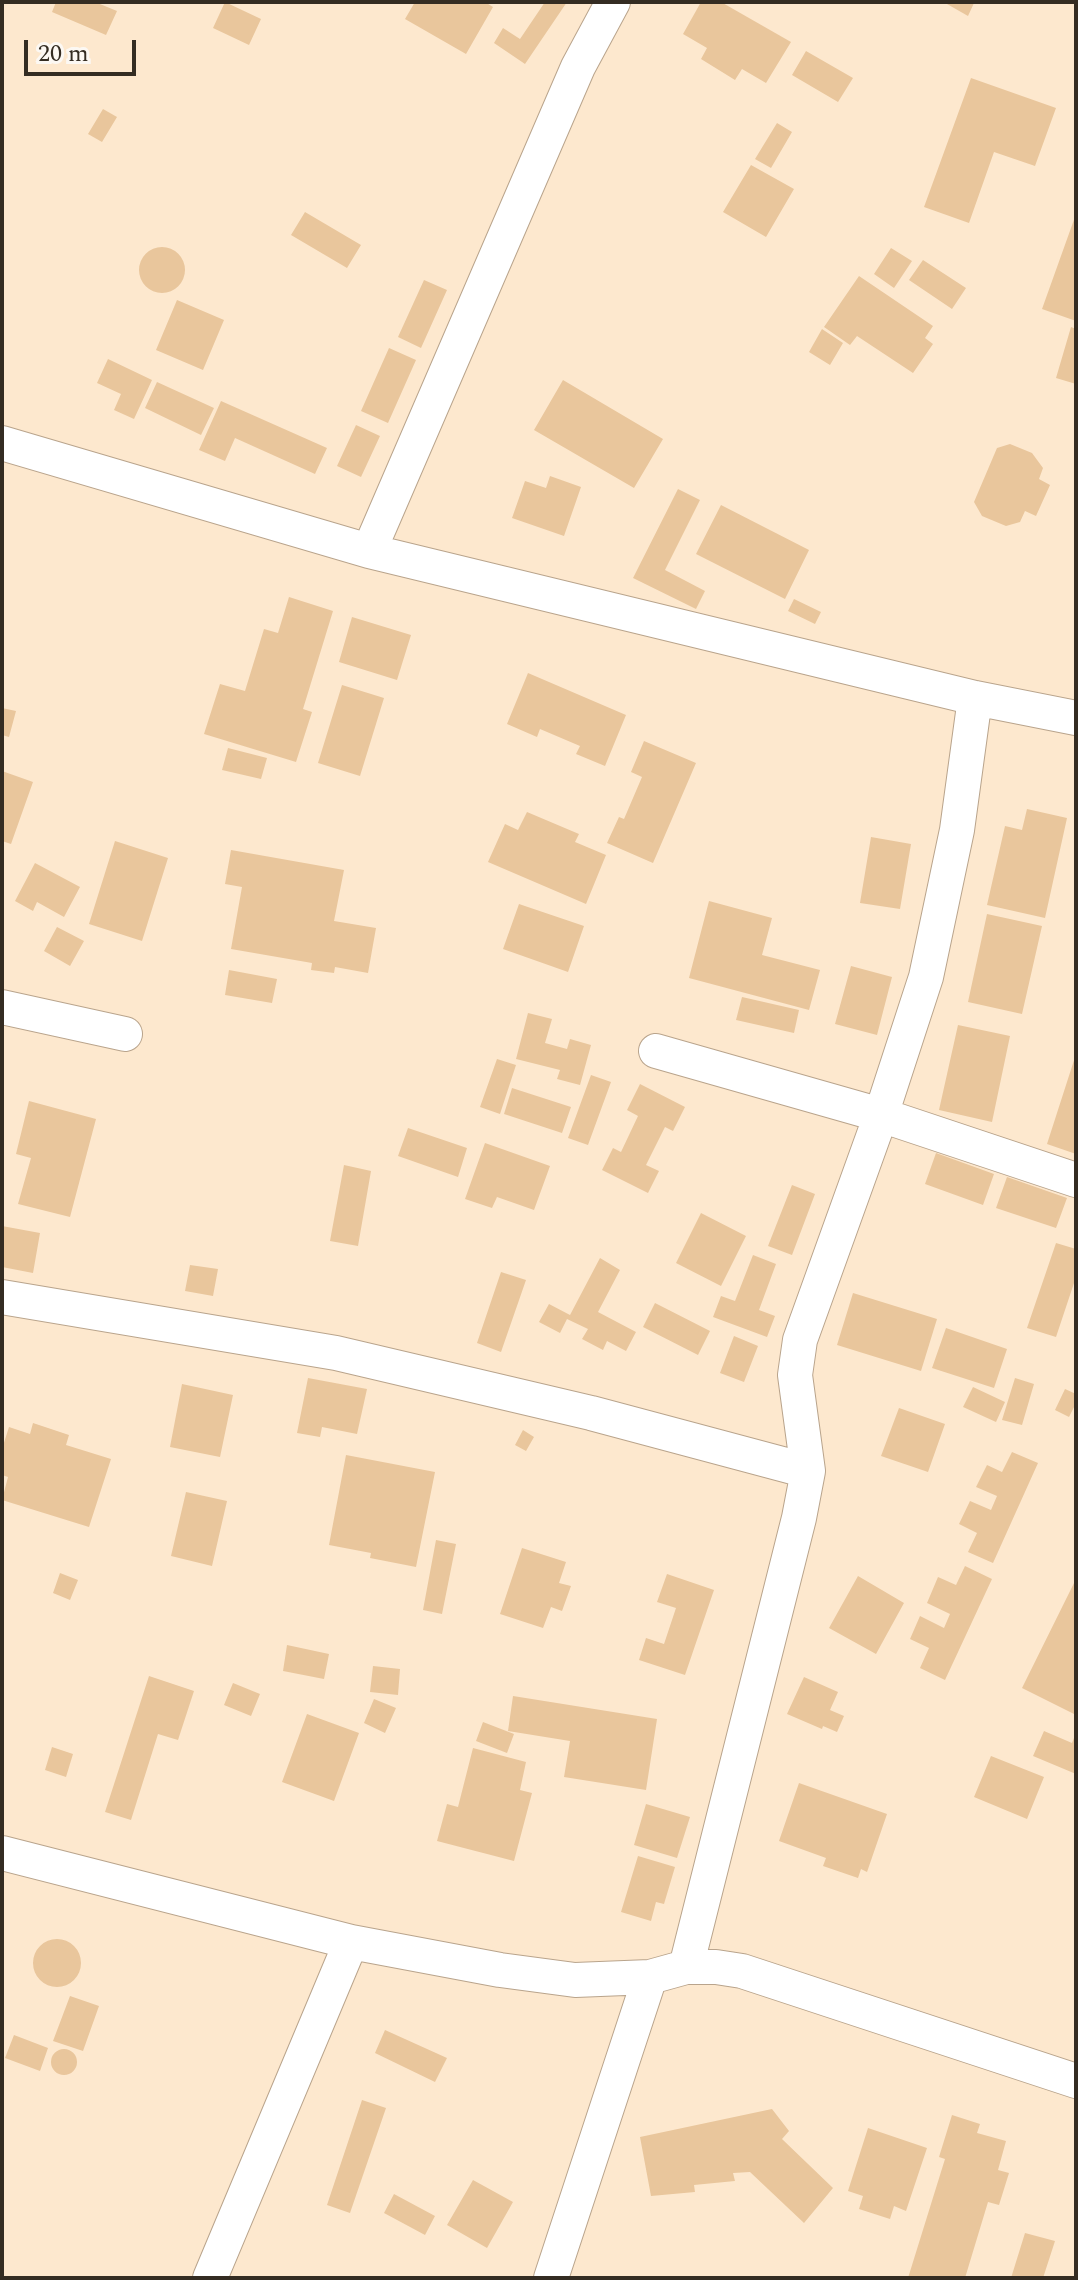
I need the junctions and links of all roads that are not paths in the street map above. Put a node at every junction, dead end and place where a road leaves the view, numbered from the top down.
1 (613, 2) edge
2 (2, 443) edge
3 (369, 551) junction
4 (975, 698) junction
5 (1076, 718) edge
6 (2, 1007) edge
7 (125, 1034) dead end
8 (656, 1051) dead end
9 (881, 1115) junction
10 (1076, 1180) edge
11 (2, 1297) edge
12 (808, 1471) junction
13 (2, 1853) edge
14 (351, 1942) junction
15 (686, 1967) junction
16 (650, 1977) junction
17 (1076, 2081) edge
18 (210, 2278) edge
19 (551, 2278) edge

1 - 3 street
2 - 3 street
3 - 4 street
4 - 5 street
4 - 9 street
6 - 7 street
8 - 9 street
9 - 10 street
9 - 12 street
11 - 12 street
12 - 15 street
13 - 14 street
14 - 16 street
14 - 18 street
15 - 16 street
15 - 17 street
16 - 19 street

